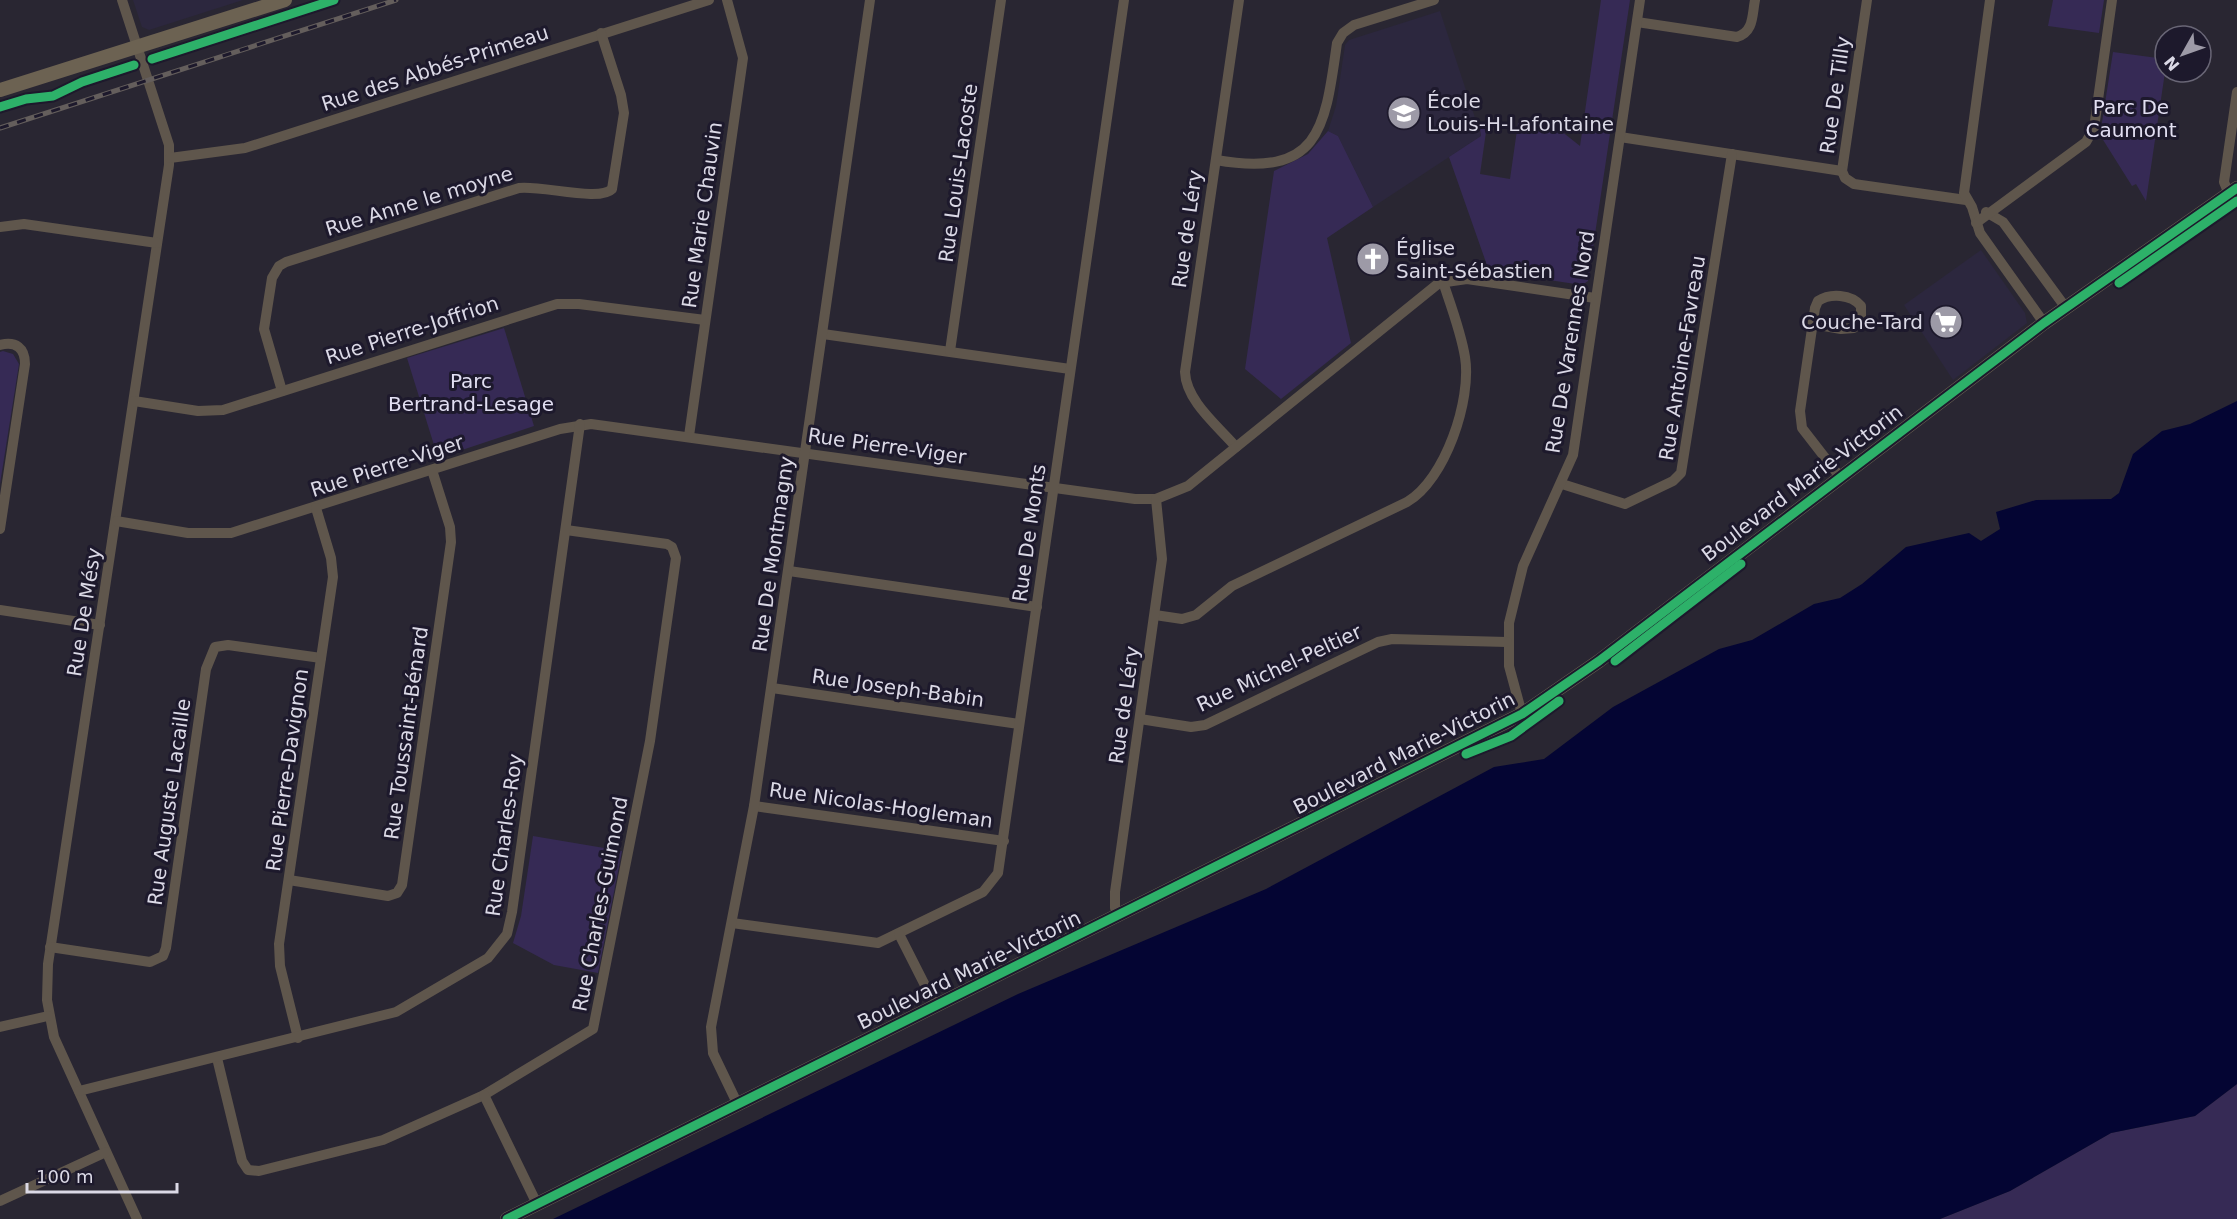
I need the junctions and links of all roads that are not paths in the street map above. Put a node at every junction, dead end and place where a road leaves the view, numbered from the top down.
1 (122, 0) edge
2 (285, 0) edge
3 (709, 0) edge
4 (727, 0) edge
5 (870, 0) edge
6 (1001, 0) edge
7 (1124, 0) edge
8 (1239, 0) edge
9 (1434, 0) edge
10 (1640, 0) edge
11 (1755, 0) edge
12 (1867, 0) edge
13 (1990, 0) edge
14 (2112, 0) edge
15 (1636, 22) junction
16 (601, 33) junction
17 (137, 47) junction
18 (0, 90) edge
19 (2237, 92) edge
20 (1620, 137) junction
21 (1732, 154) junction
22 (170, 158) junction
23 (1216, 160) junction
24 (1842, 171) junction
25 (2233, 191) edge
26 (1969, 203) junction
27 (1990, 213) junction
28 (1976, 223) junction
29 (0, 228) edge
30 (157, 243) junction
31 (1443, 282) junction
32 (1595, 298) junction
33 (2066, 308) junction
34 (705, 320) junction
35 (2044, 323) junction
36 (1813, 324) junction
37 (823, 334) junction
38 (0, 345) edge
39 (950, 351) junction
40 (1070, 369) junction
41 (282, 391) junction
42 (134, 401) junction
43 (580, 424) junction
44 (689, 436) junction
45 (1236, 447) junction
46 (806, 452) junction
47 (432, 470) junction
48 (1840, 477) junction
49 (1562, 484) junction
50 (1054, 488) junction
51 (2, 496) edge
52 (1156, 499) junction
53 (316, 508) junction
54 (116, 521) junction
55 (0, 529) edge
56 (566, 530) junction
57 (789, 571) junction
58 (1037, 606) junction
59 (0, 610) edge
60 (1155, 615) junction
61 (100, 625) junction
62 (1507, 642) junction
63 (321, 658) junction
64 (772, 688) junction
65 (1522, 714) junction
66 (1140, 719) junction
67 (1019, 724) junction
68 (754, 806) junction
69 (1004, 841) junction
70 (289, 880) junction
71 (1119, 916) junction
72 (732, 923) junction
73 (899, 934) junction
74 (50, 947) junction
75 (936, 1007) junction
76 (48, 1017) junction
77 (0, 1027) edge
78 (298, 1038) junction
79 (217, 1058) junction
80 (79, 1091) junction
81 (484, 1095) junction
82 (738, 1105) junction
83 (106, 1152) junction
84 (1, 1197) edge
85 (537, 1204) junction
86 (137, 1219) edge
87 (507, 1219) edge

1 - 17 street, Rue De Mésy
2 - 17 street
3 - 16 street, Rue des Abbés-Primeau
4 - 34 street, Rue Marie Chauvin
5 - 37 street, Rue De Montmagny
6 - 39 street, Rue Louis-Lacoste
7 - 40 street, Rue De Monts
8 - 23 street, Rue de Léry
9 - 23 street
10 - 15 street, Rue De Varennes Nord
11 - 15 street
12 - 24 street, Rue De Tilly
13 - 26 street
14 - 27 street
15 - 20 street, Rue De Varennes Nord
16 - 22 street, Rue des Abbés-Primeau
16 - 41 street, Rue Anne le moyne
17 - 18 street
17 - 22 street, Rue De Mésy
19 - 25 street
20 - 21 street
20 - 32 street, Rue De Varennes Nord
21 - 24 street
21 - 49 street, Rue Antoine-Favreau
22 - 30 street, Rue De Mésy
23 - 45 street, Rue de Léry
24 - 26 street, Rue De Tilly
25 - 33 street, Boulevard Marie-Victorin
26 - 27 street, Rue De Tilly
26 - 28 street
27 - 28 street
27 - 33 street
28 - 35 street
29 - 30 street
30 - 42 street, Rue De Mésy
31 - 32 street
31 - 45 street, Rue Pierre-Viger
31 - 60 street
32 - 49 street, Rue De Varennes Nord
33 - 35 street, Boulevard Marie-Victorin
34 - 41 street, Rue Pierre-Joffrion
34 - 44 street, Rue Marie Chauvin
35 - 48 street, Boulevard Marie-Victorin
36 - 36 street
36 - 48 street
37 - 39 street
37 - 46 street, Rue De Montmagny
38 - 51 street
39 - 40 street
40 - 50 street, Rue De Monts
41 - 42 street, Rue Pierre-Joffrion
42 - 54 street, Rue De Mésy
43 - 44 street, Rue Pierre-Viger
43 - 47 street, Rue Pierre-Viger
43 - 56 street, Rue Charles-Roy
44 - 46 street, Rue Pierre-Viger
45 - 52 street, Rue Pierre-Viger
46 - 50 street, Rue Pierre-Viger
46 - 57 street, Rue De Montmagny
47 - 53 street, Rue Pierre-Viger
47 - 70 street, Rue Toussaint-Bénard
48 - 65 street, Boulevard Marie-Victorin
49 - 62 street, Rue De Varennes Nord
50 - 52 street, Rue Pierre-Viger
50 - 58 street, Rue De Monts
51 - 55 street
52 - 60 street, Rue de Léry
53 - 54 street, Rue Pierre-Viger
53 - 63 street, Rue Pierre-Davignon
54 - 61 street, Rue De Mésy
56 - 78 street, Rue Charles-Roy
56 - 81 street, Rue Charles-Guimond
57 - 58 street
57 - 64 street, Rue De Montmagny
58 - 67 street, Rue De Monts
59 - 61 street
60 - 66 street, Rue de Léry
61 - 74 street, Rue De Mésy
62 - 65 street, Rue De Varennes Nord
62 - 66 street, Rue Michel-Peltier
63 - 70 street, Rue Pierre-Davignon
63 - 74 street, Rue Auguste Lacaille
64 - 67 street, Rue Joseph-Babin
64 - 68 street, Rue De Montmagny
65 - 71 street, Boulevard Marie-Victorin
66 - 71 street, Rue de Léry
67 - 69 street, Rue De Monts
68 - 69 street, Rue Nicolas-Hogleman
68 - 72 street, Rue De Montmagny
69 - 73 street, Rue De Monts
70 - 78 street, Rue Pierre-Davignon
71 - 75 street, Boulevard Marie-Victorin
72 - 73 street, Rue De Monts
72 - 82 street, Rue De Montmagny
73 - 75 street
74 - 76 street, Rue De Mésy
75 - 82 street, Boulevard Marie-Victorin
76 - 77 street
76 - 80 street, Rue De Mésy
78 - 79 street, Rue Charles-Roy
79 - 80 street, Rue Charles-Roy
79 - 81 street, Rue Charles-Guimond
80 - 83 street, Rue De Mésy
81 - 85 street
82 - 85 street, Boulevard Marie-Victorin
83 - 84 street
83 - 86 street, Rue De Mésy
85 - 87 street, Boulevard Marie-Victorin

